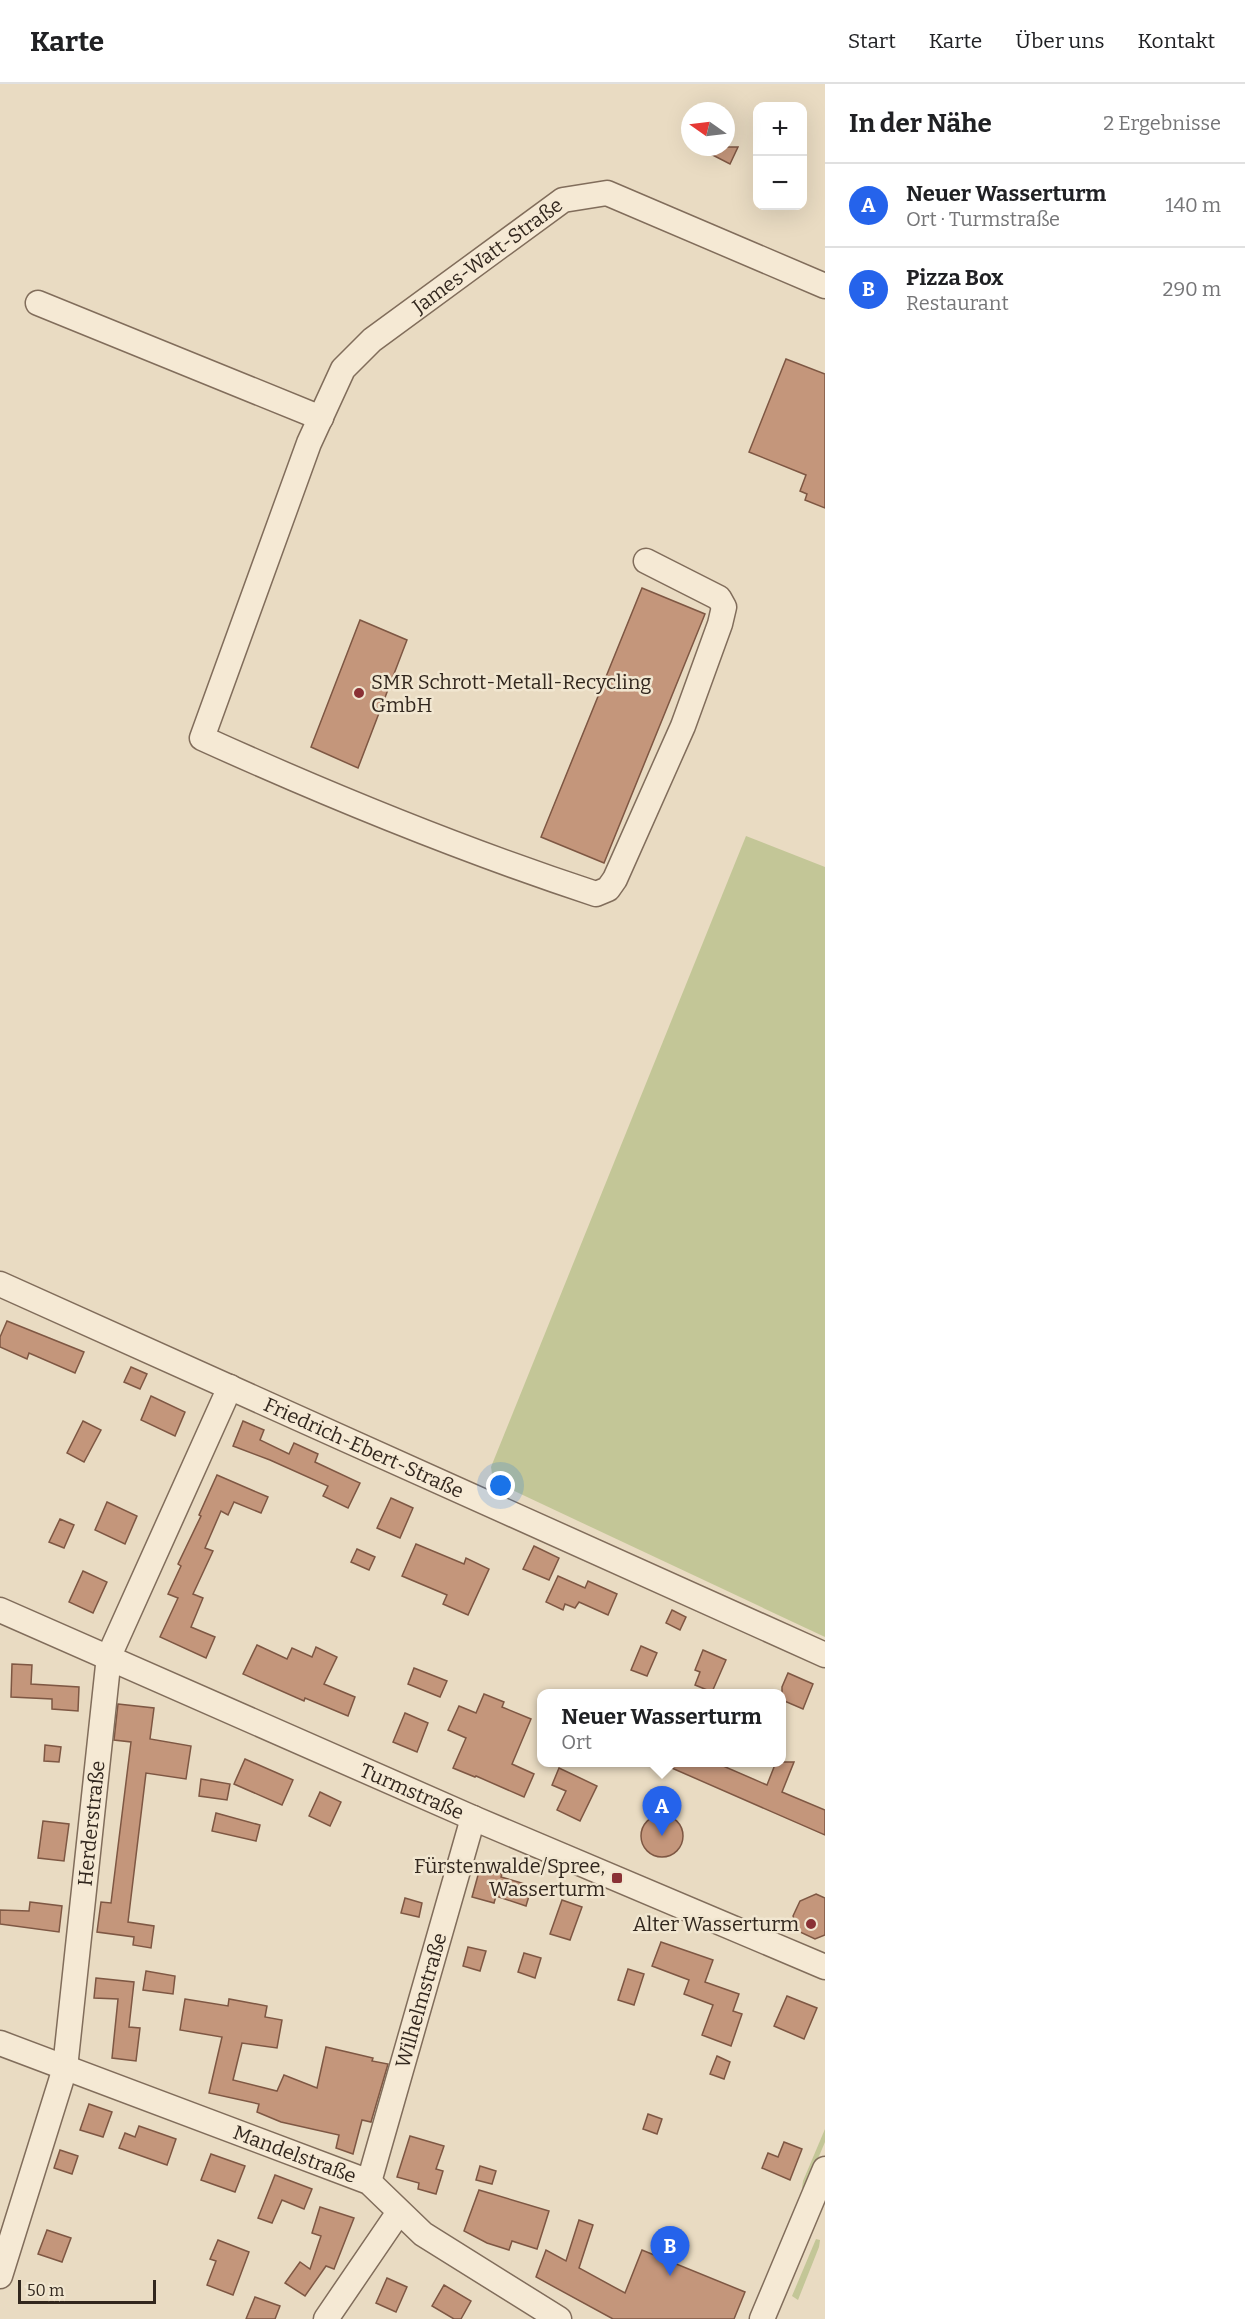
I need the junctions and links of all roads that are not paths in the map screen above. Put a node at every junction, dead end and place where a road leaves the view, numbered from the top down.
1 (825, 286) edge
2 (38, 303) dead end
3 (321, 418) junction
4 (646, 561) dead end
5 (0, 1284) edge
6 (230, 1388) junction
7 (0, 1610) edge
8 (825, 1655) edge
9 (110, 1656) junction
10 (473, 1818) junction
11 (825, 1968) edge
12 (0, 2043) edge
13 (65, 2068) junction
14 (825, 2169) edge
15 (369, 2182) junction
16 (399, 2211) junction
17 (0, 2276) edge
18 (326, 2319) edge
19 (559, 2319) edge
20 (762, 2319) edge

1 - 3 street, James-Watt-Straße
2 - 3 street
3 - 4 street, James-Watt-Straße
5 - 6 street, Friedrich-Ebert-Straße
6 - 8 street, Friedrich-Ebert-Straße
6 - 9 street, Herderstraße
7 - 9 street, Turmstraße
9 - 10 street, Turmstraße
9 - 13 street, Herderstraße
10 - 11 street, Turmstraße
10 - 15 street, Wilhelmstraße
12 - 13 street, Mandelstraße
13 - 15 street, Mandelstraße
13 - 17 street, Herderstraße
14 - 20 street
15 - 16 street, Mandelstraße
16 - 18 street
16 - 19 street, Mandelstraße

